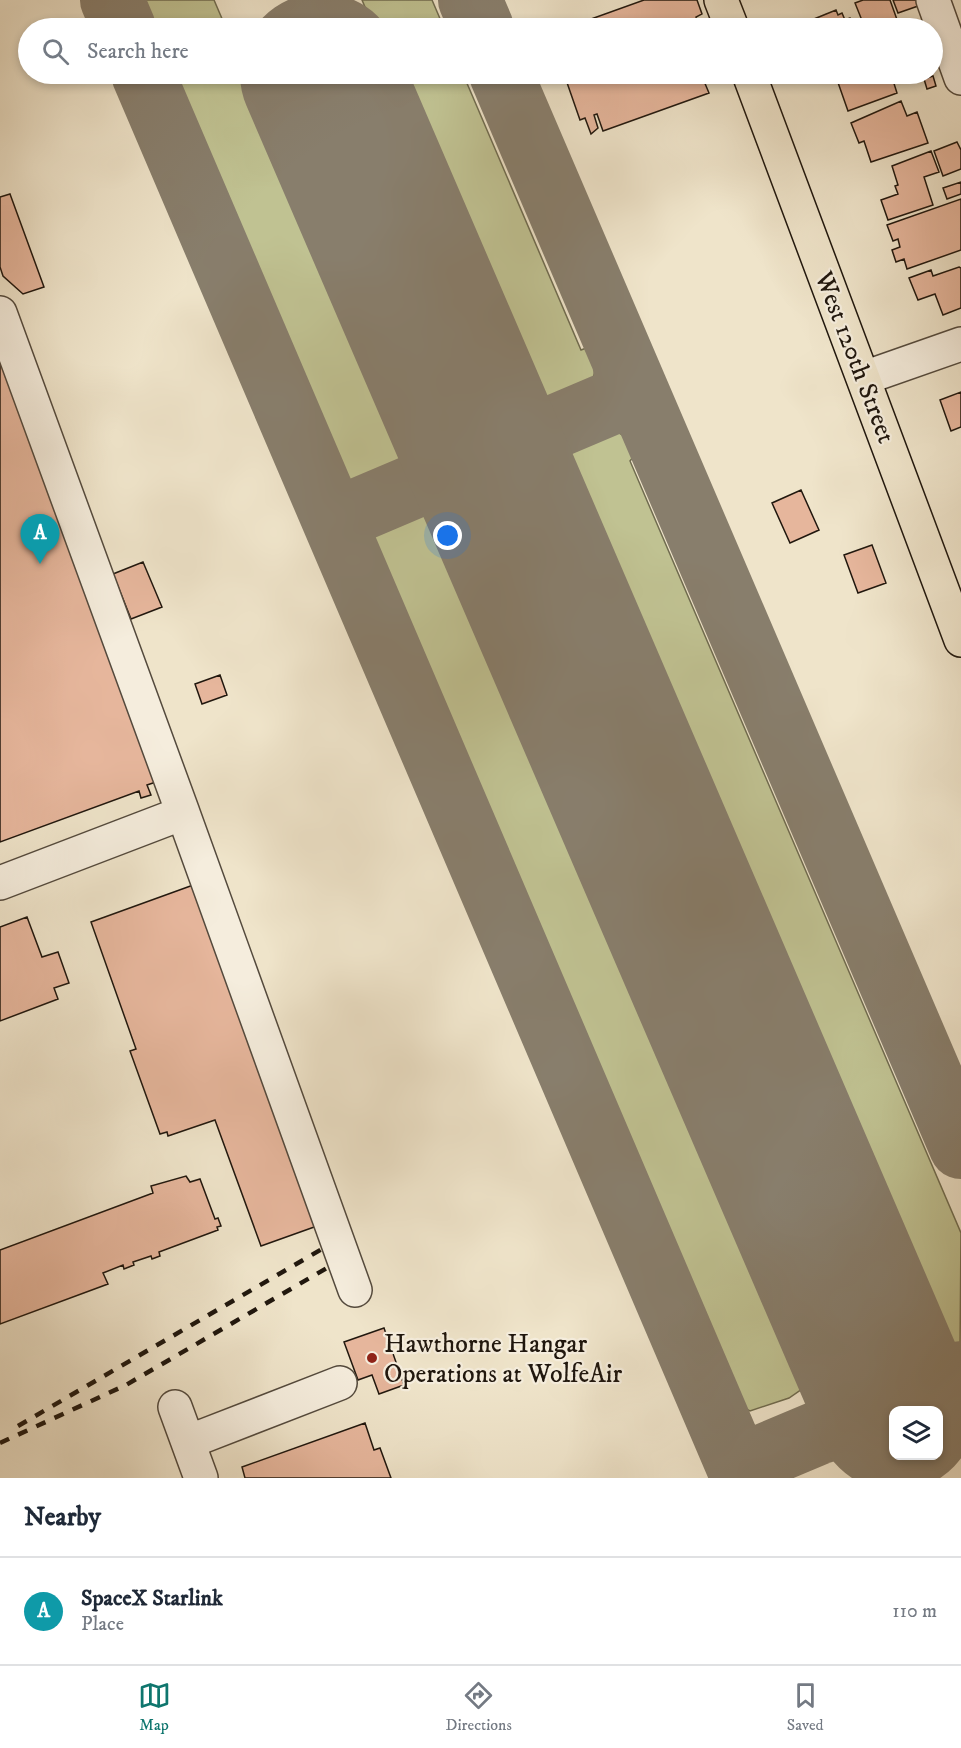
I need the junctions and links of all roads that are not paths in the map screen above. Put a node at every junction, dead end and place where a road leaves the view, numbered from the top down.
1 (721, 0) edge
2 (933, 0) edge
3 (728, 18) edge
4 (939, 18) edge
5 (943, 28) edge
6 (961, 78) edge
7 (753, 84) edge
8 (0, 313) edge
9 (961, 344) edge
10 (864, 378) junction
11 (961, 640) edge
12 (183, 813) junction
13 (0, 883) edge
14 (355, 1290) dead end
15 (340, 1383) dead end
16 (176, 1407) dead end
17 (188, 1442) junction
18 (201, 1478) edge

1 - 3 main road
2 - 4 street
5 - 6 street
7 - 10 main road, West 120th Street
8 - 12 street
9 - 10 street
10 - 11 main road, West 120th Street
12 - 13 street
12 - 14 street
15 - 17 street
16 - 17 street
17 - 18 street

